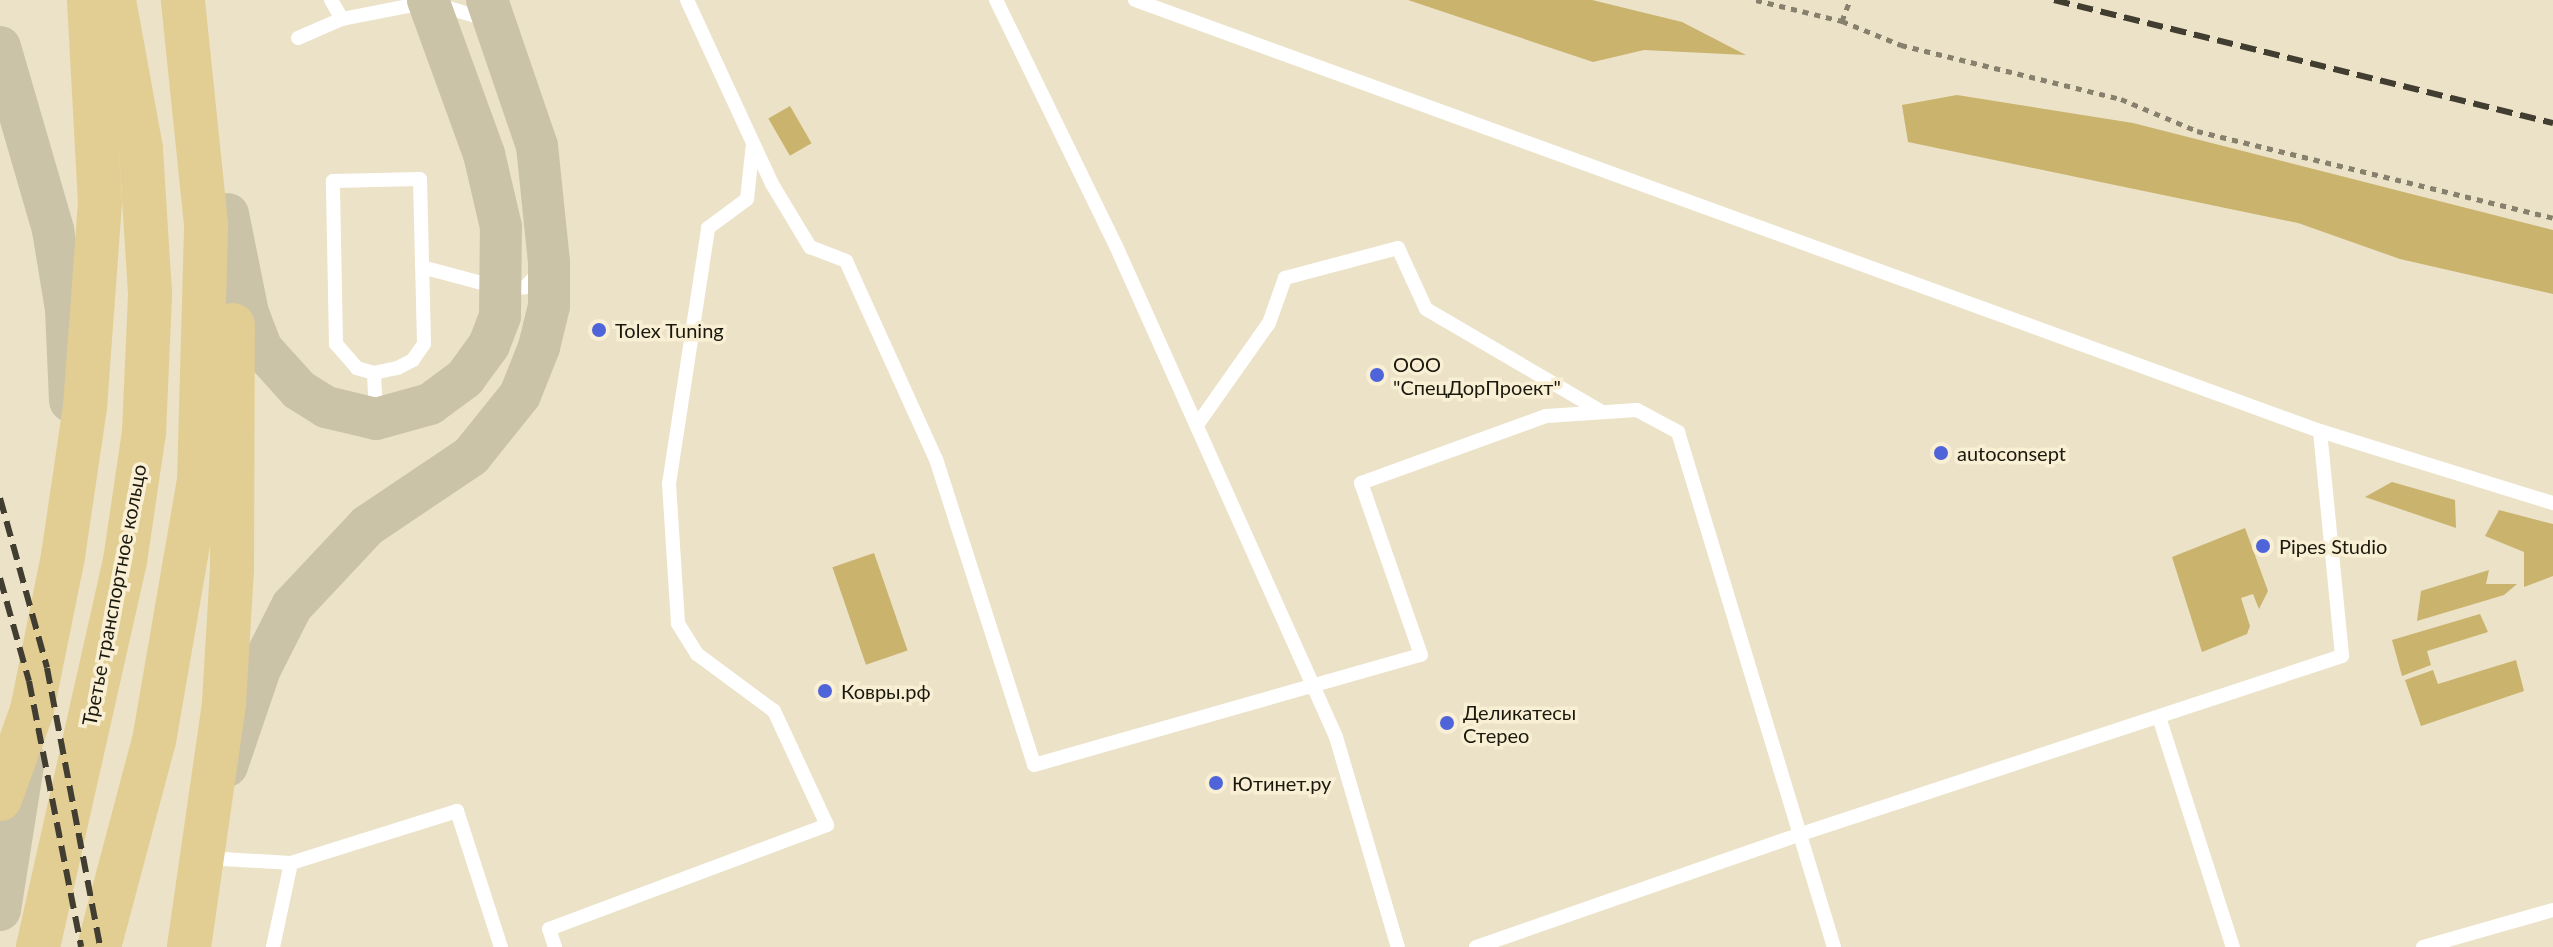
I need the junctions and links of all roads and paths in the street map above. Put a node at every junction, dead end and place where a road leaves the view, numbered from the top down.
1 (89, 0) edge
2 (114, 0) edge
3 (331, 0) edge
4 (487, 0) edge
5 (687, 0) edge
6 (996, 0) edge
7 (1135, 0) edge
8 (1756, 0) edge
9 (1850, 0) edge
10 (428, 1) edge
11 (185, 9) edge
12 (342, 19) junction
13 (1842, 21) junction
14 (298, 38) dead end
15 (504, 45) junction
16 (0, 47) edge
17 (754, 144) junction
18 (228, 214) junction
19 (2553, 218) edge
20 (549, 262) junction
21 (422, 267) junction
22 (504, 289) junction
23 (374, 373) junction
24 (1602, 412) junction
25 (376, 419) junction
26 (1197, 425) junction
27 (2320, 431) junction
28 (2553, 503) edge
29 (63, 556) junction
30 (1315, 689) junction
31 (32, 710) junction
32 (2159, 717) junction
33 (0, 799) edge
34 (1798, 835) junction
35 (202, 850) junction
36 (291, 863) junction
37 (0, 910) edge
38 (2553, 910) edge
39 (38, 947) edge
40 (99, 947) edge
41 (173, 947) edge
42 (189, 947) edge
43 (273, 947) edge
44 (501, 947) edge
45 (555, 947) edge
46 (1398, 947) edge
47 (1476, 947) edge
48 (1834, 947) edge
49 (2233, 947) edge
50 (2423, 947) edge

1 - 29 main road
2 - 39 main road, Третье транспортное кольцо
3 - 12 lane
4 - 15 main road
5 - 17 lane
6 - 26 lane
7 - 27 lane
8 - 13 path
9 - 13 path
10 - 12 lane
10 - 15 lane
10 - 22 main road
11 - 18 main road
11 - 40 main road
12 - 14 lane
13 - 19 path
15 - 20 main road
16 - 29 main road
17 - 30 lane
17 - 45 lane
18 - 25 main road
18 - 35 main road
20 - 22 lane
20 - 35 main road
21 - 22 lane
21 - 23 lane
21 - 23 lane
22 - 25 main road
23 - 25 lane
24 - 26 lane
24 - 30 lane
24 - 34 lane
26 - 30 lane
27 - 28 lane
27 - 32 lane
29 - 31 main road
30 - 46 lane
31 - 33 main road
31 - 37 main road
32 - 34 lane
32 - 49 lane
34 - 47 lane
34 - 48 lane
35 - 36 lane
35 - 41 main road
35 - 42 main road
36 - 43 lane
36 - 44 lane
38 - 50 lane

